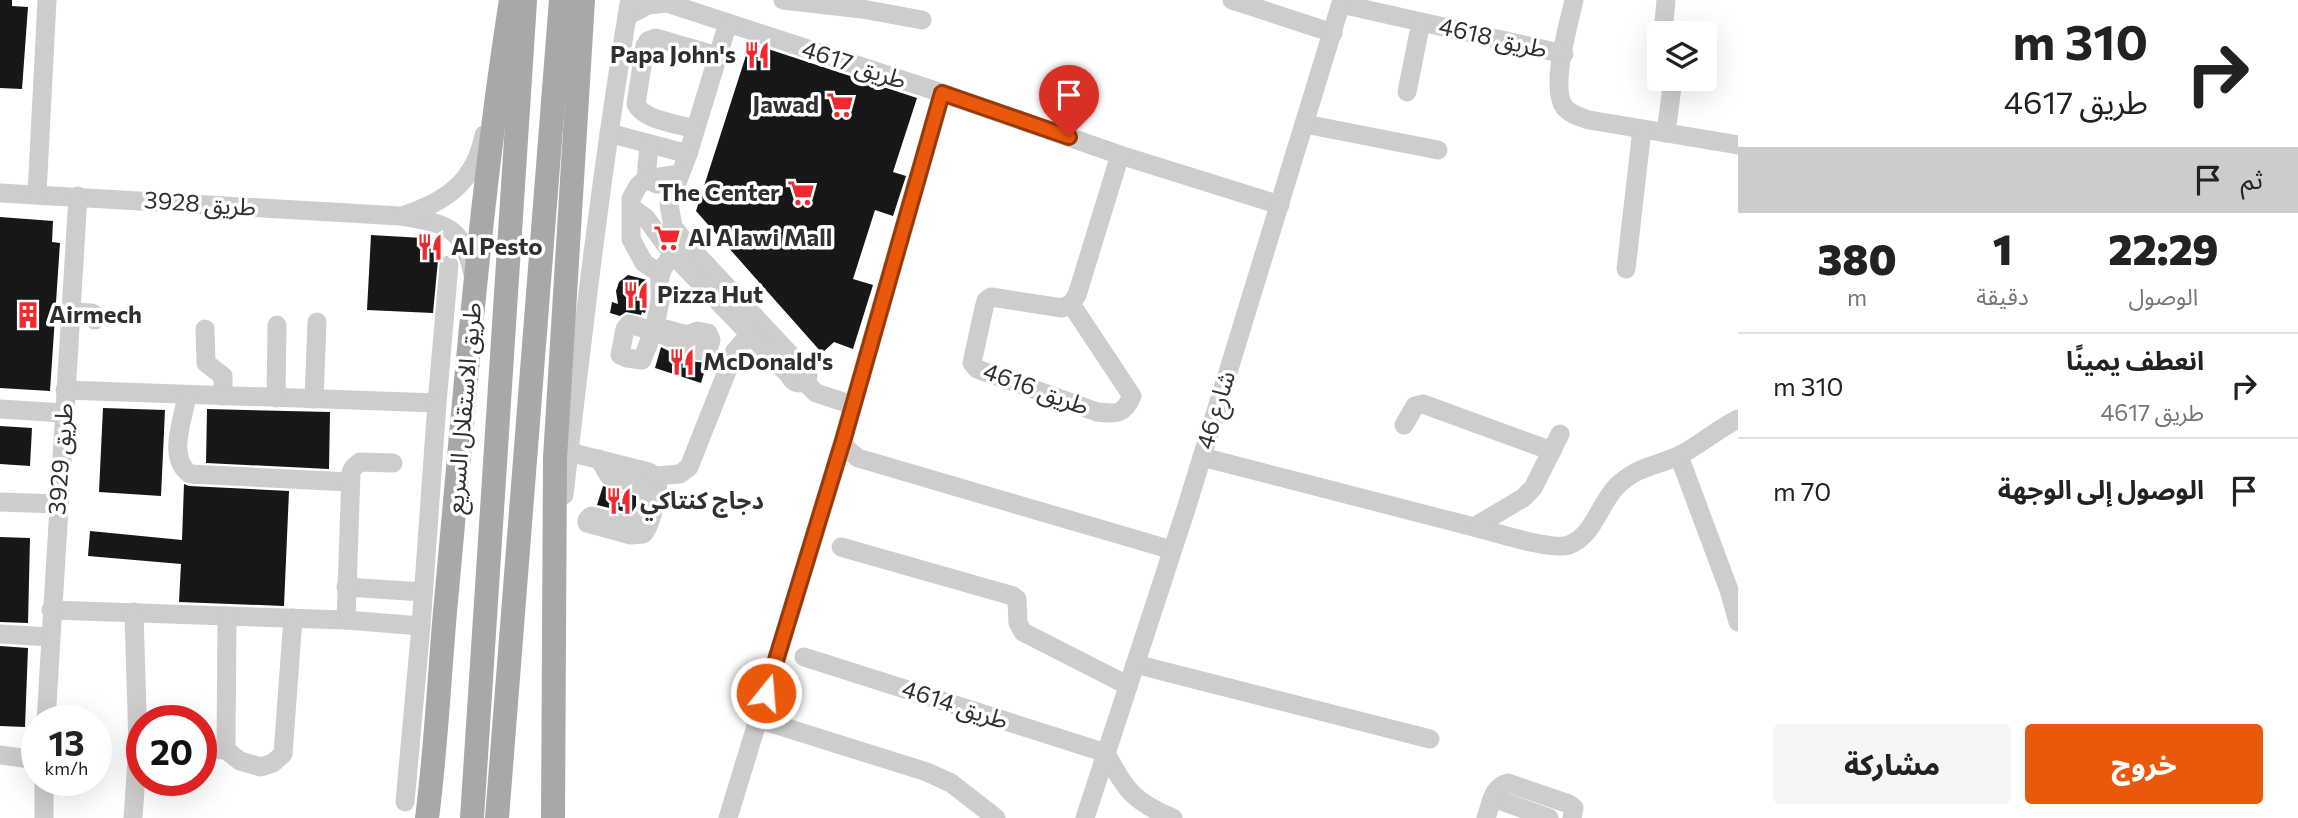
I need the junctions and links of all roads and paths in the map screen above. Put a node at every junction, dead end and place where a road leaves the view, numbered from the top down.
1 (47, 0) edge
2 (511, 0) edge
3 (525, 0) edge
4 (561, 0) edge
5 (583, 0) edge
6 (783, 0) edge
7 (1231, 0) edge
8 (1574, 0) edge
9 (1666, 0) edge
10 (666, 1) edge
11 (1342, 2) edge
12 (629, 8) edge
13 (922, 20) dead end
14 (1664, 21) edge
15 (1421, 22) junction
16 (728, 23) junction
17 (1332, 33) junction
18 (503, 47) junction
19 (1564, 54) junction
20 (718, 56) junction
21 (1671, 91) edge
22 (1407, 92) dead end
23 (942, 93) junction
24 (1305, 124) junction
25 (695, 129) junction
26 (1642, 129) junction
27 (609, 133) junction
28 (1666, 133) junction
29 (649, 144) junction
30 (1738, 145) edge
31 (1438, 150) dead end
32 (688, 154) junction
33 (1120, 155) junction
34 (680, 174) junction
35 (646, 179) junction
36 (0, 193) edge
37 (37, 194) junction
38 (78, 196) junction
39 (669, 204) junction
40 (1280, 205) junction
41 (639, 213) junction
42 (400, 216) junction
43 (680, 249) junction
44 (449, 265) dead end
45 (1626, 269) dead end
46 (661, 274) junction
47 (475, 283) junction
48 (1071, 304) junction
49 (70, 312) junction
50 (741, 313) junction
51 (94, 320) dead end
52 (317, 322) dead end
53 (277, 325) dead end
54 (205, 329) dead end
55 (653, 329) dead end
56 (750, 334) junction
57 (771, 345) junction
58 (65, 390) junction
59 (187, 395) junction
60 (223, 396) junction
61 (276, 398) junction
62 (314, 399) junction
63 (437, 403) junction
64 (853, 405) junction
65 (0, 409) edge
66 (64, 413) junction
67 (1738, 419) edge
68 (1404, 425) dead end
69 (843, 441) junction
70 (569, 452) junction
71 (1679, 456) junction
72 (1202, 457) junction
73 (599, 459) junction
74 (393, 463) dead end
75 (655, 476) junction
76 (350, 482) junction
77 (0, 502) edge
78 (58, 504) junction
79 (1474, 527) junction
80 (841, 547) dead end
81 (1172, 550) junction
82 (554, 555) junction
83 (346, 587) junction
84 (423, 592) junction
85 (51, 610) junction
86 (134, 612) junction
87 (227, 616) junction
88 (293, 618) junction
89 (346, 620) junction
90 (1738, 622) edge
91 (421, 626) junction
92 (0, 634) edge
93 (50, 637) junction
94 (804, 657) dead end
95 (1135, 664) junction
96 (1128, 685) junction
97 (47, 705) edge
98 (138, 705) edge
99 (758, 719) junction
100 (1430, 739) dead end
101 (217, 750) edge
102 (226, 750) junction
103 (1106, 752) junction
104 (0, 755) edge
105 (21, 758) edge
106 (44, 796) edge
107 (135, 796) edge
108 (405, 802) dead end
109 (1541, 809) edge
110 (44, 818) edge
111 (133, 818) edge
112 (427, 818) edge
113 (472, 818) edge
114 (497, 818) edge
115 (553, 818) edge
116 (728, 818) edge
117 (996, 818) edge
118 (1085, 818) edge
119 (1173, 818) edge
120 (1486, 818) edge
121 (1572, 818) edge

1 - 37 street
2 - 18 main road, طريق الاستقلال السريع
3 - 113 main road
4 - 114 main road
5 - 82 main road
6 - 13 street
7 - 17 street
8 - 19 street, طريق 4618
9 - 14 street
10 - 12 street, طريق 4617
10 - 16 street, طريق 4617
11 - 15 street, طريق 4618
11 - 17 street, شارع 46
12 - 27 street
15 - 19 street, طريق 4618
15 - 22 street
16 - 20 street
16 - 23 street, طريق 4617
17 - 24 street, شارع 46
18 - 42 street, طريق 3928
18 - 47 main road, طريق الاستقلال السريع
19 - 26 street, طريق 4618
20 - 25 street
20 - 25 street
21 - 28 street
23 - 33 street, طريق 4617
23 - 64 street
24 - 31 street
24 - 40 street, شارع 46
25 - 32 street
26 - 28 street, طريق 4618
26 - 45 street
27 - 29 street
27 - 70 street
28 - 30 street, طريق 4618
29 - 32 street
29 - 35 street
32 - 34 street
33 - 40 street, طريق 4617
33 - 48 street
34 - 35 street
34 - 39 street
35 - 39 street
35 - 41 street
36 - 37 street, طريق 3928
37 - 38 street, طريق 3928
38 - 42 street, طريق 3928
38 - 49 street, طريق 3929
39 - 41 street
39 - 43 street
40 - 72 street, شارع 46
41 - 43 street
41 - 46 street
42 - 47 street, طريق 3928
43 - 46 street
43 - 50 street
44 - 63 street
46 - 55 street
47 - 112 main road, طريق الاستقلال السريع
48 - 48 street, طريق 4616
49 - 51 street
49 - 58 street, طريق 3929
50 - 56 street
50 - 57 street
52 - 62 street
53 - 61 street
54 - 60 street
56 - 57 street
56 - 75 street
57 - 64 street
58 - 59 street
58 - 66 street, طريق 3929
59 - 60 street
59 - 76 street
60 - 61 street
61 - 62 street
62 - 63 street
63 - 84 street
64 - 69 street
65 - 66 street
66 - 78 street, طريق 3929
67 - 71 street
68 - 79 street
69 - 81 street
69 - 99 street
70 - 73 street
70 - 82 street
71 - 79 street
71 - 90 street
72 - 79 street
72 - 81 street, شارع 46
73 - 75 street
73 - 75 street
74 - 76 street
76 - 83 street
77 - 78 street
78 - 85 street, طريق 3929
80 - 96 street
81 - 95 street, شارع 46
82 - 115 main road
83 - 84 street
83 - 89 street
84 - 91 street
85 - 86 street
85 - 93 street, طريق 3929
86 - 87 street
86 - 98 street
87 - 88 street
87 - 102 street
88 - 89 street
88 - 102 street
89 - 91 street
91 - 108 street
92 - 93 street
93 - 97 street, طريق 3929
94 - 103 street, طريق 4614
95 - 96 street, شارع 46
95 - 100 street
96 - 103 street, شارع 46
99 - 116 street
99 - 117 street
101 - 102 street
103 - 118 street, شارع 46
103 - 119 street
104 - 105 street
106 - 110 street
107 - 111 street
109 - 120 street
109 - 121 street

